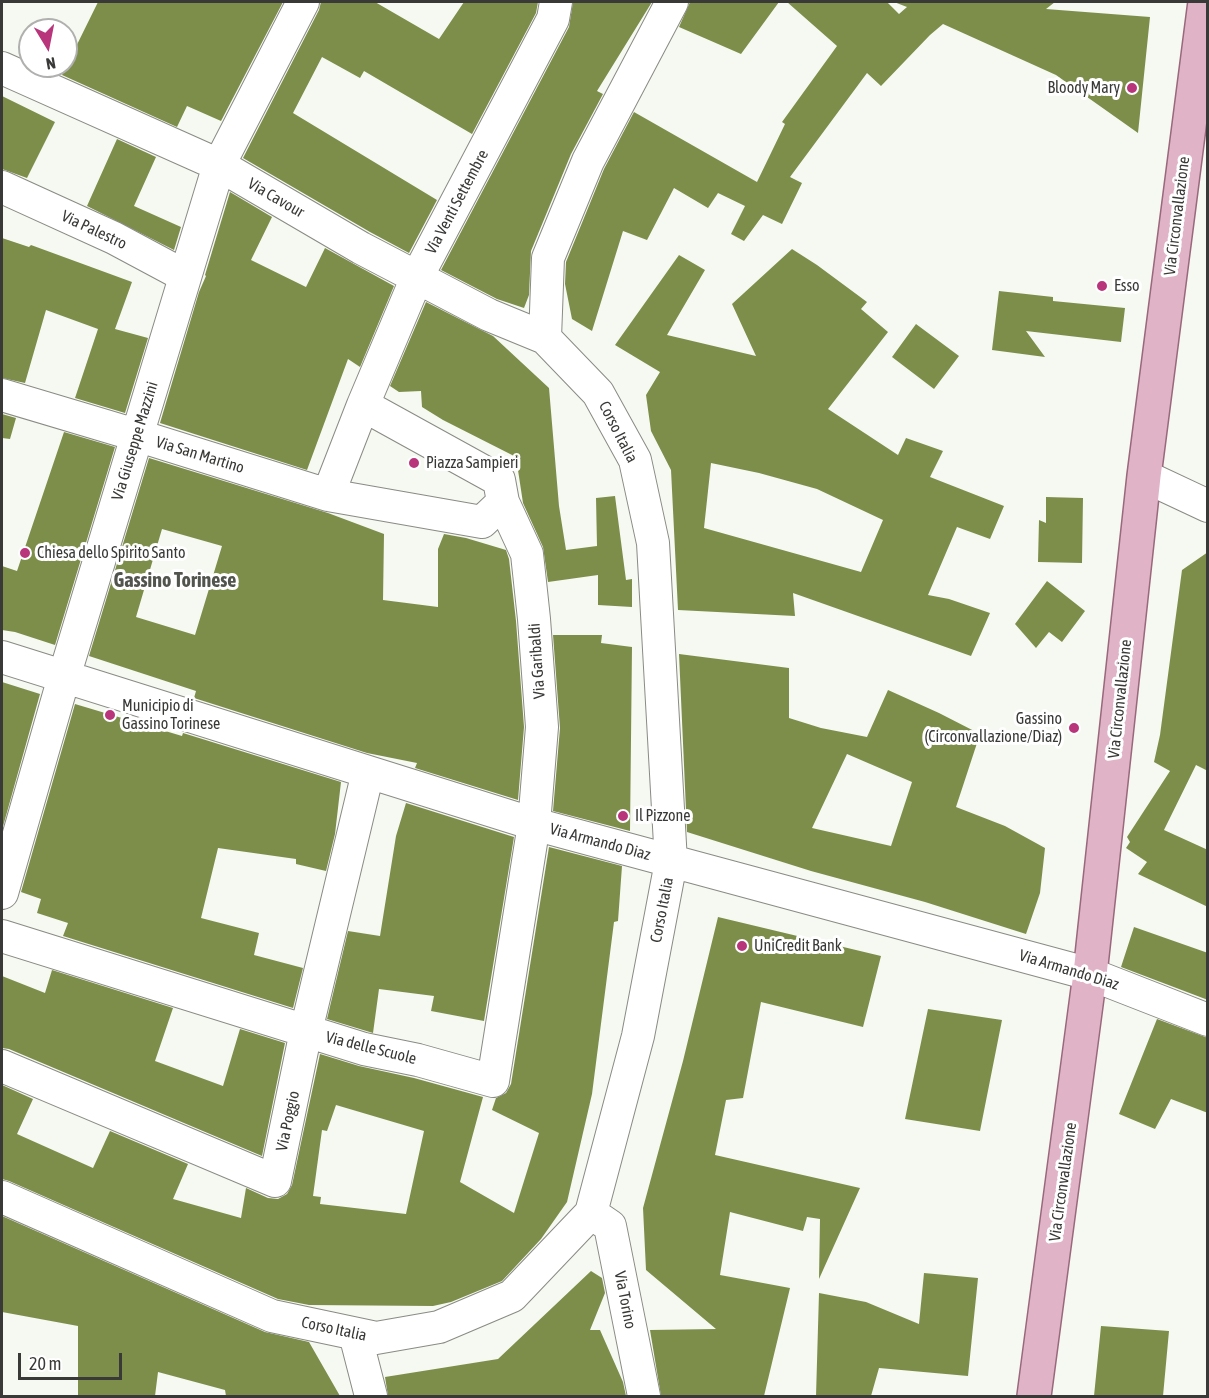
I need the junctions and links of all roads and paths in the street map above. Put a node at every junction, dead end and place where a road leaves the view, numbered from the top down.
1 (556, 2) edge
2 (672, 2) edge
3 (1205, 2) edge
4 (295, 4) edge
5 (2, 68) edge
6 (219, 165) junction
7 (2, 187) edge
8 (185, 276) junction
9 (417, 277) junction
10 (545, 338) junction
11 (2, 395) edge
12 (363, 405) junction
13 (136, 435) junction
14 (1144, 476) junction
15 (328, 495) junction
16 (503, 502) junction
17 (1208, 506) edge
18 (2, 657) edge
19 (64, 677) junction
20 (368, 772) junction
21 (534, 824) junction
22 (671, 862) junction
23 (2, 893) edge
24 (2, 936) edge
25 (1090, 974) junction
26 (1208, 1020) edge
27 (306, 1031) junction
28 (2, 1066) edge
29 (2, 1197) edge
30 (591, 1213) junction
31 (355, 1334) junction
32 (371, 1396) edge
33 (644, 1396) edge
34 (1034, 1396) edge

1 - 9 street, Via Venti Settembre
2 - 10 street
3 - 14 main road, Via Circonvallazione
4 - 6 street, Via Giuseppe Mazzini
5 - 6 street, Via Cavour
6 - 8 street, Via Giuseppe Mazzini
6 - 9 street, Via Cavour
7 - 8 street, Via Palestro
8 - 13 street, Via Giuseppe Mazzini
9 - 10 street, Via Cavour
9 - 12 street, Via Venti Settembre
10 - 22 street, Corso Italia
11 - 13 street, Via San Martino
12 - 15 street
12 - 16 street
13 - 15 street, Via San Martino
13 - 19 street, Via Giuseppe Mazzini
14 - 17 street
14 - 25 main road, Via Circonvallazione
15 - 16 street
16 - 21 street, Via Garibaldi
18 - 19 street, Via Armando Diaz
19 - 20 street, Via Armando Diaz
19 - 23 street, Via Giuseppe Mazzini
20 - 21 street, Via Armando Diaz
20 - 27 street, Via Poggio
21 - 22 street, Via Armando Diaz
21 - 27 street, Via delle Scuole
22 - 25 street, Via Armando Diaz
22 - 30 street, Corso Italia
24 - 27 street, Via delle Scuole
25 - 26 street, Via Armando Diaz
25 - 34 main road, Via Circonvallazione
27 - 28 street, Via Poggio
29 - 31 street, Corso Italia
30 - 31 street, Corso Italia
30 - 33 street, Via Torino
31 - 32 street

